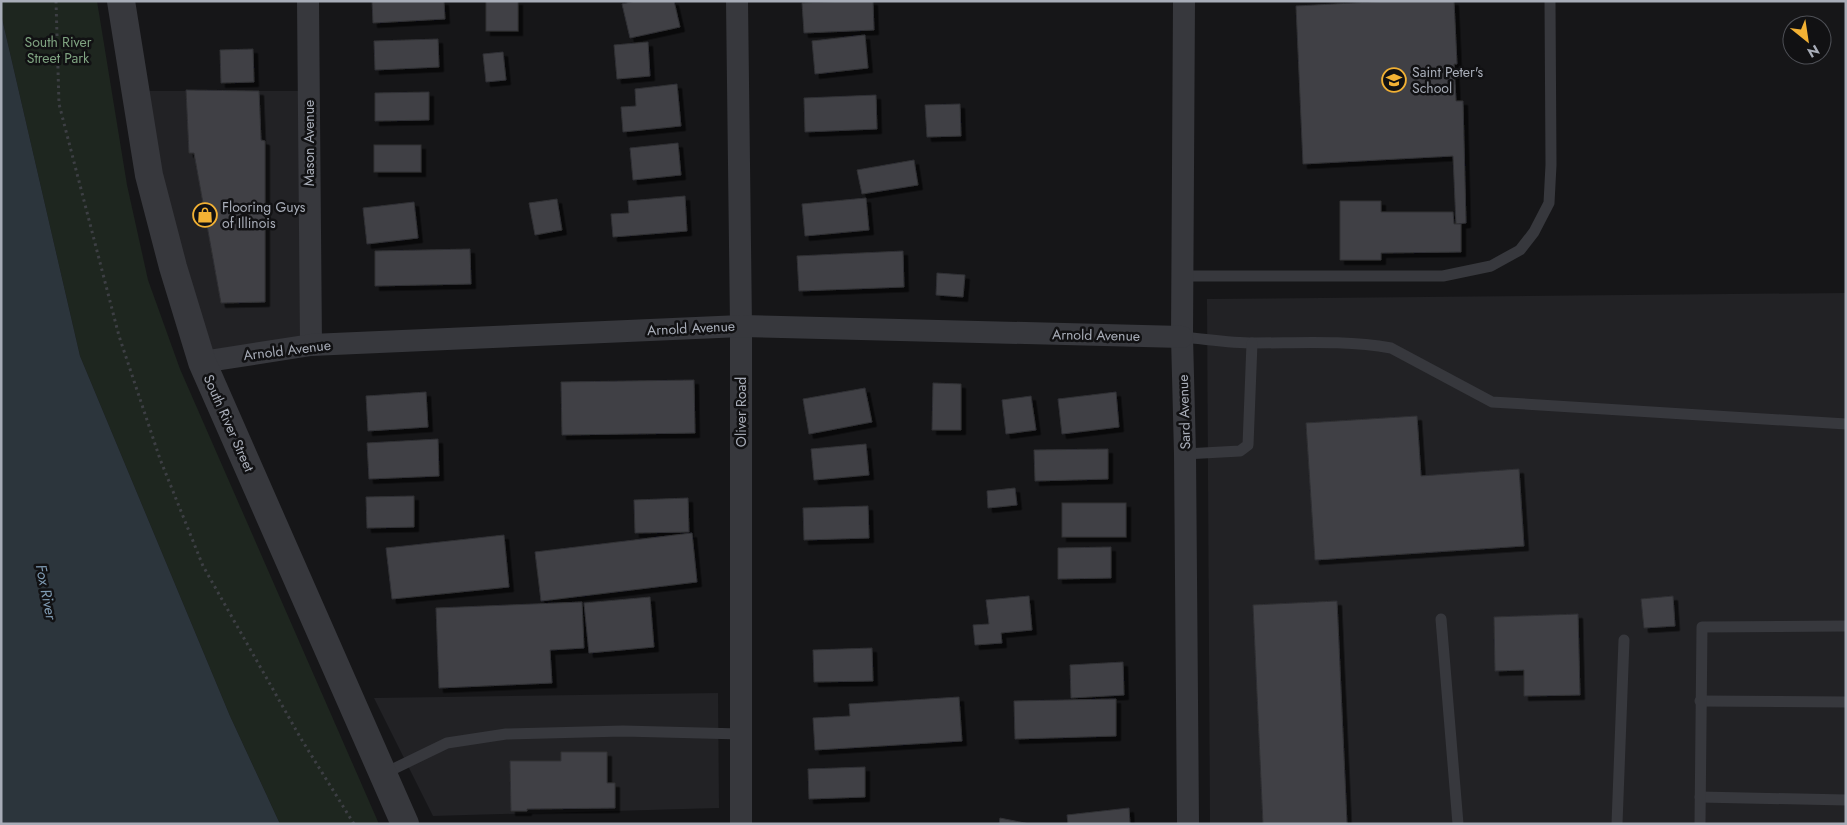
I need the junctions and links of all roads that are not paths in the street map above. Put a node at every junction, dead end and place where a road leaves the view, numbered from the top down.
1 (121, 1) edge
2 (308, 1) edge
3 (737, 1) edge
4 (1184, 1) edge
5 (1550, 1) edge
6 (1182, 276) junction
7 (741, 326) junction
8 (1182, 337) junction
9 (1252, 343) junction
10 (311, 344) junction
11 (202, 362) junction
12 (1846, 424) edge
13 (1185, 454) junction
14 (1441, 619) dead end
15 (1846, 626) edge
16 (1624, 640) dead end
17 (1700, 701) junction
18 (1846, 702) edge
19 (741, 734) junction
20 (383, 774) junction
21 (1700, 797) junction
22 (1846, 800) edge
23 (405, 824) edge
24 (741, 824) edge
25 (1188, 824) edge
26 (1458, 824) edge
27 (1617, 824) edge
28 (1700, 824) edge

1 - 11 street, South River Street
2 - 10 street, Mason Avenue
3 - 7 street, Oliver Road
4 - 6 street, Sard Avenue
5 - 6 lane
6 - 8 street, Sard Avenue
7 - 8 street, Arnold Avenue
7 - 10 street, Arnold Avenue
7 - 19 street, Oliver Road
8 - 9 lane
8 - 13 street, Sard Avenue
9 - 12 lane
9 - 13 lane
10 - 11 street, Arnold Avenue
11 - 20 street, South River Street
13 - 25 street, Sard Avenue
14 - 26 lane
15 - 17 lane
16 - 27 lane
17 - 18 lane
17 - 21 lane
19 - 20 lane
19 - 24 street, Oliver Road
20 - 23 street, South River Street
21 - 22 lane
21 - 28 lane

